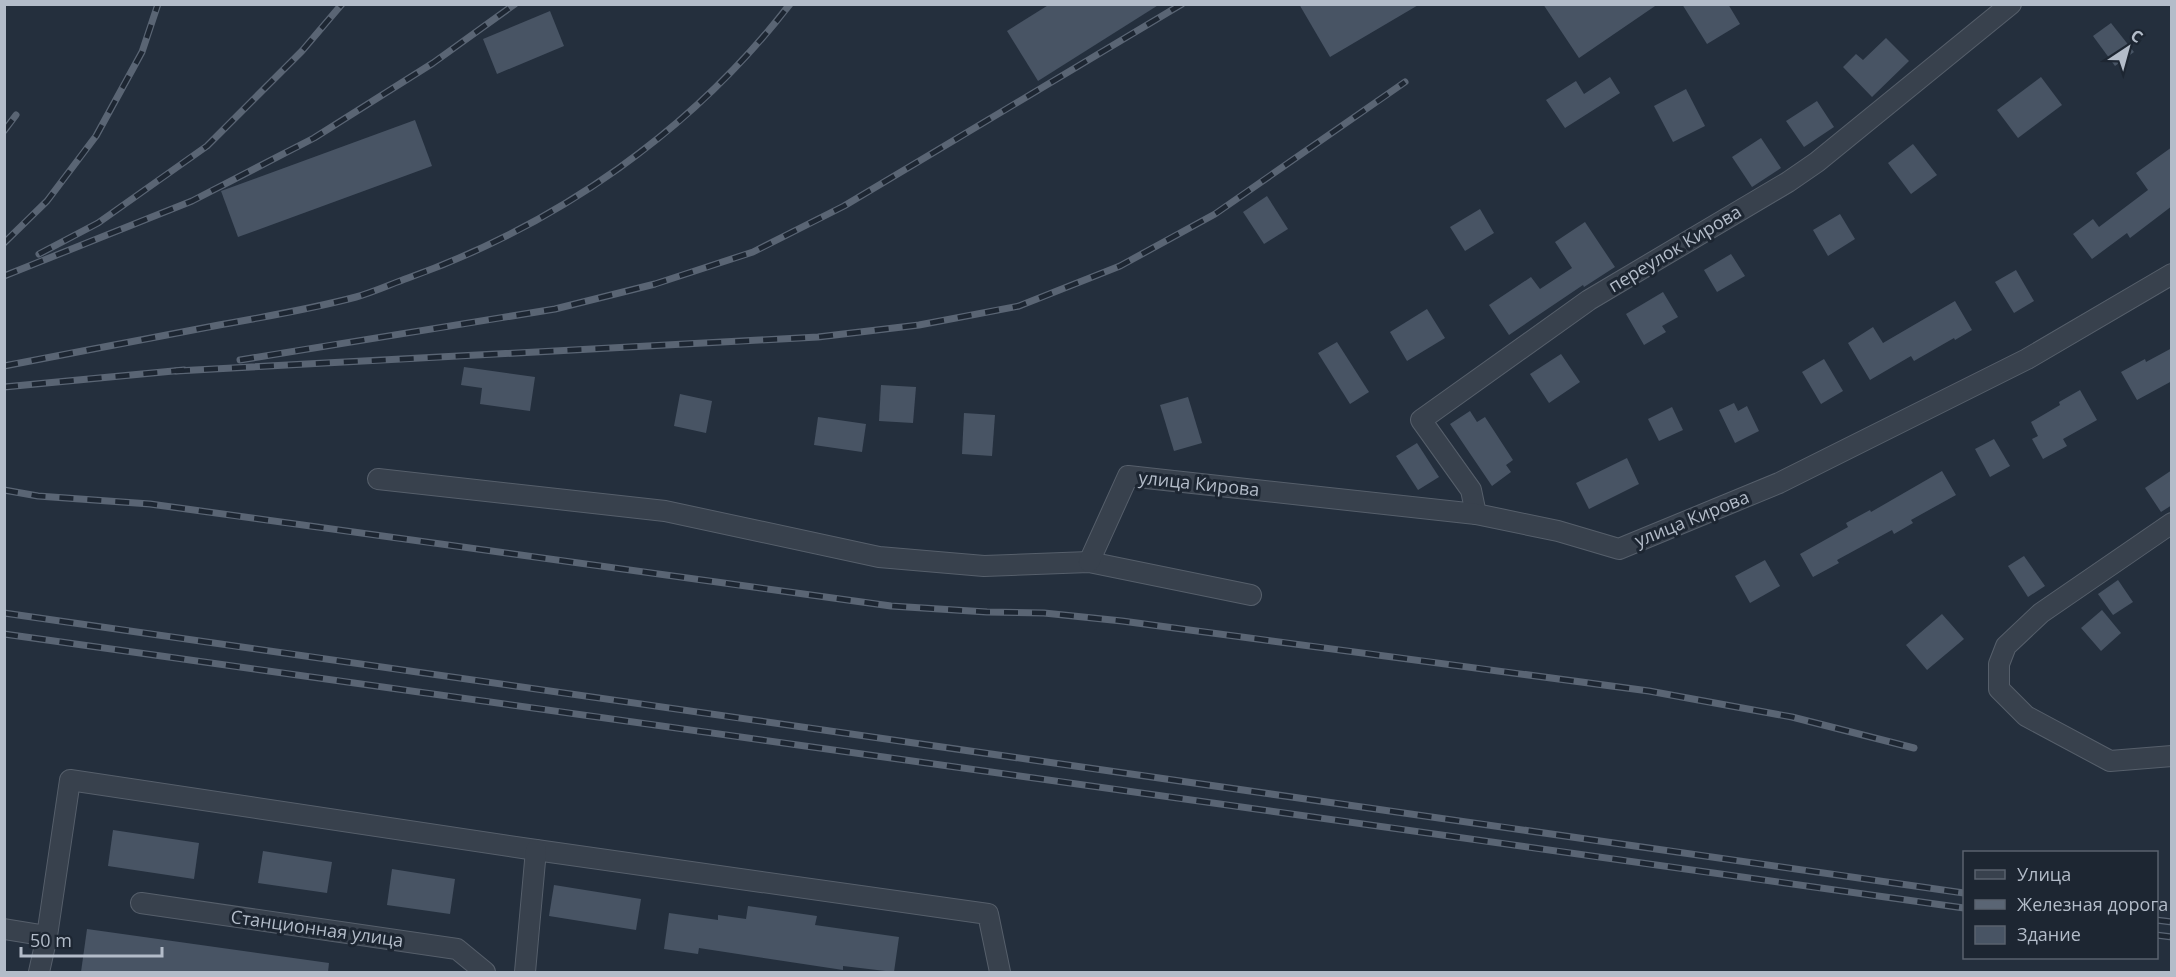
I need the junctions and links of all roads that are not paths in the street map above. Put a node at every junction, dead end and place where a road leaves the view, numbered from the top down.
1 (2011, 4) edge
2 (2172, 274) edge
3 (378, 478) dead end
4 (1476, 514) junction
5 (2172, 523) edge
6 (1089, 562) junction
7 (1251, 595) dead end
8 (2172, 756) edge
9 (536, 850) junction
10 (141, 903) dead end
11 (4, 929) edge
12 (47, 936) junction
13 (39, 972) edge
14 (485, 972) edge
15 (525, 972) edge
16 (1000, 972) edge

1 - 4 street, переулок Кирова
2 - 4 street, улица Кирова
3 - 6 street
4 - 6 street, улица Кирова
5 - 8 street
6 - 7 street
9 - 12 street
9 - 15 street
9 - 16 street
10 - 14 street, Станционная улица
11 - 12 street
12 - 13 street

